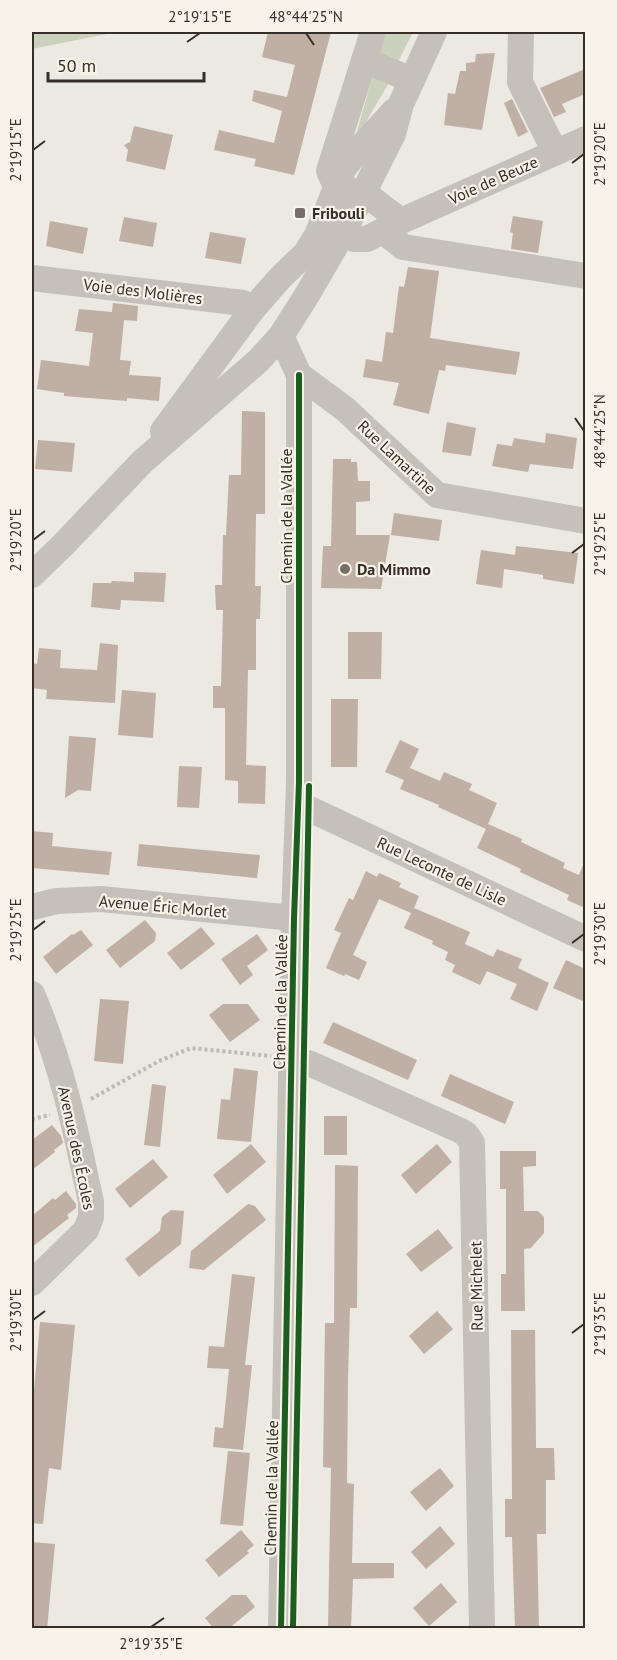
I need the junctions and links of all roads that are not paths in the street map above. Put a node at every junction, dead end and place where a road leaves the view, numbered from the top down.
1 (373, 32) edge
2 (435, 32) edge
3 (520, 32) edge
4 (364, 60) junction
5 (412, 80) junction
6 (400, 104) junction
7 (584, 141) edge
8 (555, 152) junction
9 (363, 192) junction
10 (334, 208) junction
11 (392, 226) junction
12 (585, 276) edge
13 (32, 278) edge
14 (251, 311) junction
15 (279, 337) junction
16 (299, 375) junction
17 (142, 462) junction
18 (585, 521) edge
19 (32, 575) edge
20 (298, 804) junction
21 (32, 907) edge
22 (294, 918) junction
23 (585, 939) edge
24 (32, 994) edge
25 (293, 1059) junction
26 (32, 1283) edge
27 (281, 1629) edge
28 (482, 1629) edge

1 - 4 street
2 - 5 street
3 - 8 street
4 - 5 street
4 - 10 street
5 - 6 street
6 - 9 street
6 - 10 street
7 - 8 street, Voie de Beuze
8 - 11 street, Voie de Beuze
9 - 10 street
9 - 10 street
9 - 11 street
10 - 11 street, Voie de Beuze
10 - 14 street
10 - 15 street
11 - 12 street
13 - 14 street, Voie des Molières
14 - 15 street
14 - 15 street, Voie des Molières
14 - 17 street
15 - 16 street, Rue Lamartine
15 - 17 street
16 - 18 street, Rue Lamartine
16 - 20 street, Chemin de la Vallée
17 - 19 street
20 - 22 street, Chemin de la Vallée
20 - 23 street, Rue Leconte de Lisle
21 - 22 street, Avenue Éric Morlet
22 - 25 street, Chemin de la Vallée
24 - 26 street, Avenue des Écoles
25 - 27 street, Chemin de la Vallée
25 - 28 street, Rue Michelet

